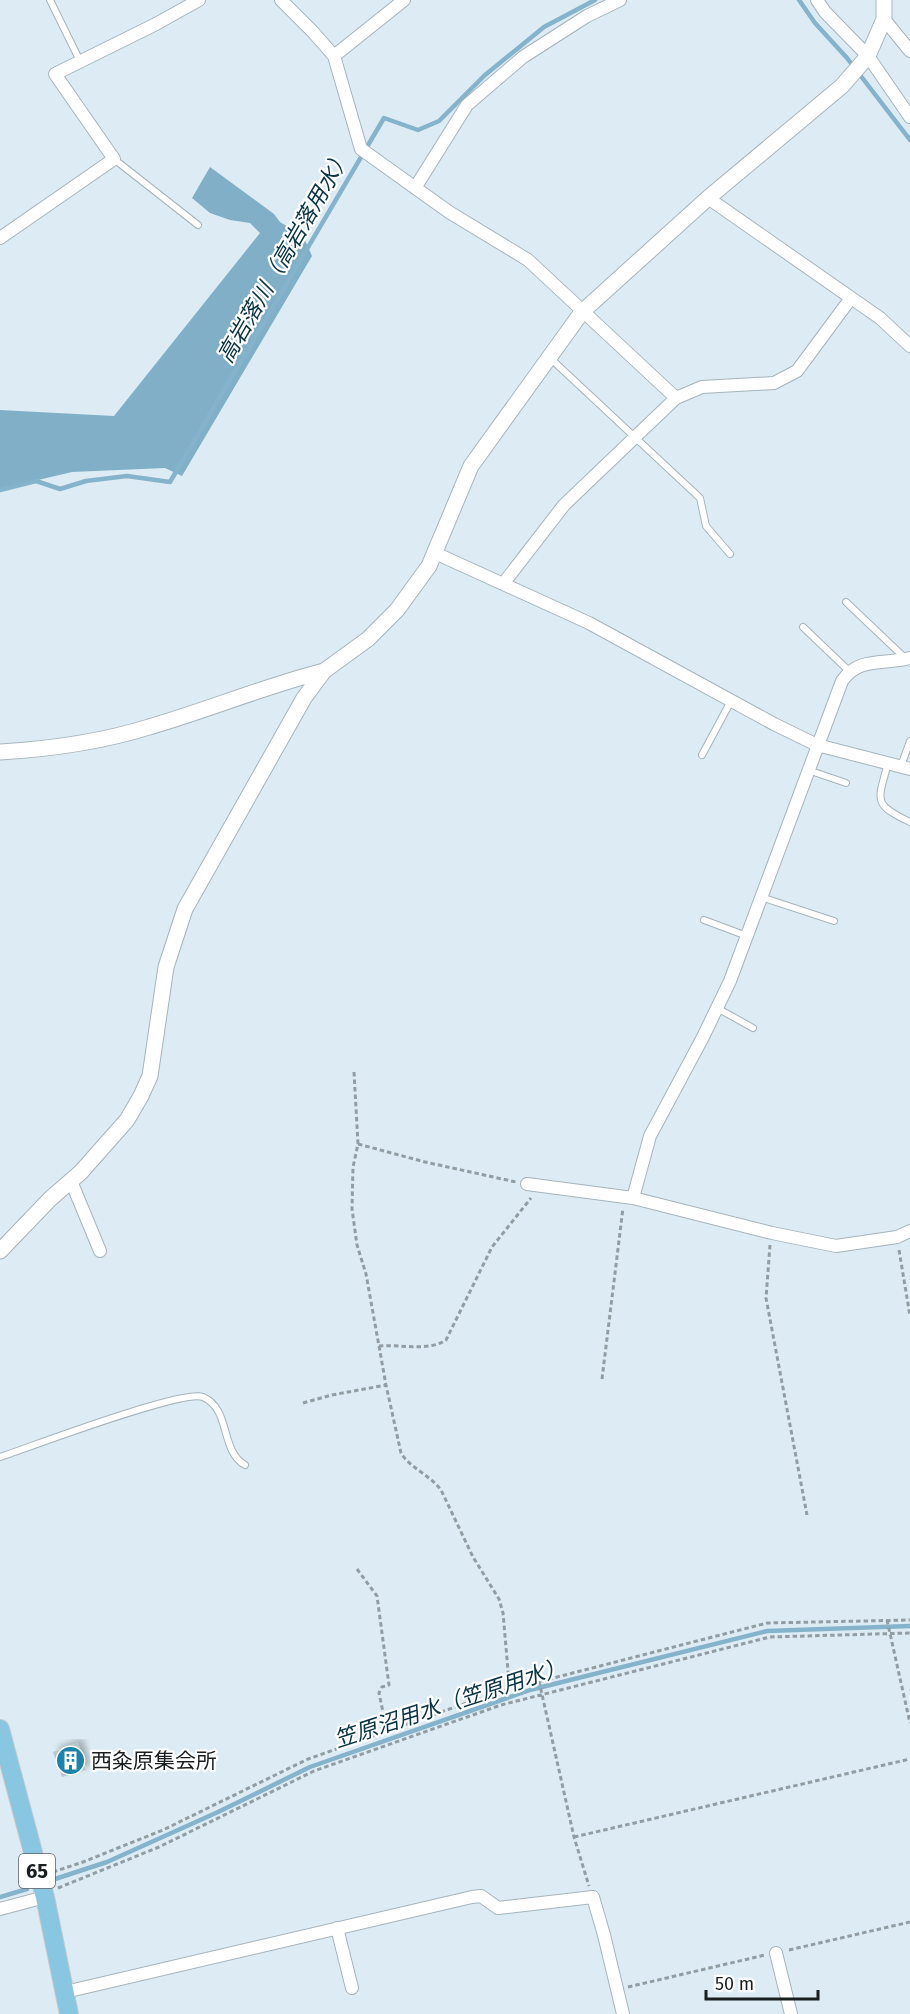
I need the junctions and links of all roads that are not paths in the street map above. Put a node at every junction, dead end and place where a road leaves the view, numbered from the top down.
1 (51, 0) edge
2 (199, 0) edge
3 (281, 0) edge
4 (404, 0) edge
5 (620, 0) edge
6 (817, 0) edge
7 (884, 0) edge
8 (884, 19) junction
9 (910, 51) edge
10 (334, 56) junction
11 (868, 56) junction
12 (81, 61) junction
13 (910, 117) edge
14 (114, 159) junction
15 (415, 188) junction
16 (708, 198) junction
17 (198, 225) dead end
18 (0, 238) edge
19 (851, 298) junction
20 (582, 312) junction
21 (910, 346) edge
22 (549, 357) junction
23 (676, 398) junction
24 (635, 436) junction
25 (435, 553) junction
26 (730, 554) dead end
27 (503, 584) junction
28 (846, 602) dead end
29 (803, 627) dead end
30 (908, 659) edge
31 (324, 671) junction
32 (849, 671) junction
33 (731, 701) junction
34 (910, 741) edge
35 (817, 745) junction
36 (0, 752) edge
37 (702, 755) dead end
38 (900, 766) edge
39 (808, 770) junction
40 (846, 783) dead end
41 (910, 822) edge
42 (761, 897) junction
43 (704, 920) dead end
44 (834, 921) dead end
45 (747, 936) junction
46 (717, 1008) junction
47 (753, 1028) dead end
48 (71, 1181) junction
49 (533, 1185) road end
50 (629, 1198) junction
51 (910, 1231) edge
52 (0, 1251) edge
53 (100, 1251) dead end
54 (0, 1457) edge
55 (245, 1465) dead end
56 (0, 1729) edge
57 (44, 1894) junction
58 (0, 1909) edge
59 (337, 1928) junction
60 (776, 1953) dead end
61 (352, 1988) dead end
62 (64, 1992) junction
63 (69, 2014) edge
64 (623, 2014) edge
65 (791, 2014) edge

1 - 12 lane
2 - 12 street
3 - 10 street
4 - 10 street
5 - 15 street
6 - 11 street
7 - 8 street
8 - 9 street
8 - 11 street
10 - 15 street
11 - 13 street
11 - 16 street
12 - 14 street
14 - 17 lane
14 - 18 street
15 - 20 street
16 - 19 street
16 - 20 street
19 - 21 street
19 - 23 street
20 - 22 street
20 - 23 street
22 - 24 lane
22 - 25 street
23 - 24 street
24 - 26 lane
24 - 27 street
25 - 27 street
25 - 31 street
27 - 33 street
28 - 30 lane
29 - 32 lane
30 - 32 street
31 - 36 street
31 - 48 street
32 - 35 street
33 - 35 street
33 - 37 lane
34 - 38 lane
35 - 38 street
35 - 39 street
38 - 41 lane
39 - 40 lane
39 - 42 street
42 - 44 lane
42 - 45 street
43 - 45 lane
45 - 46 street
46 - 47 lane
46 - 50 street
48 - 52 street
48 - 53 street
49 - 50 street
50 - 51 street
54 - 55 lane
56 - 57 main road, 65
57 - 58 street
57 - 62 main road, 65
59 - 61 street
59 - 62 street
59 - 64 street
60 - 65 street
62 - 63 main road, 65

